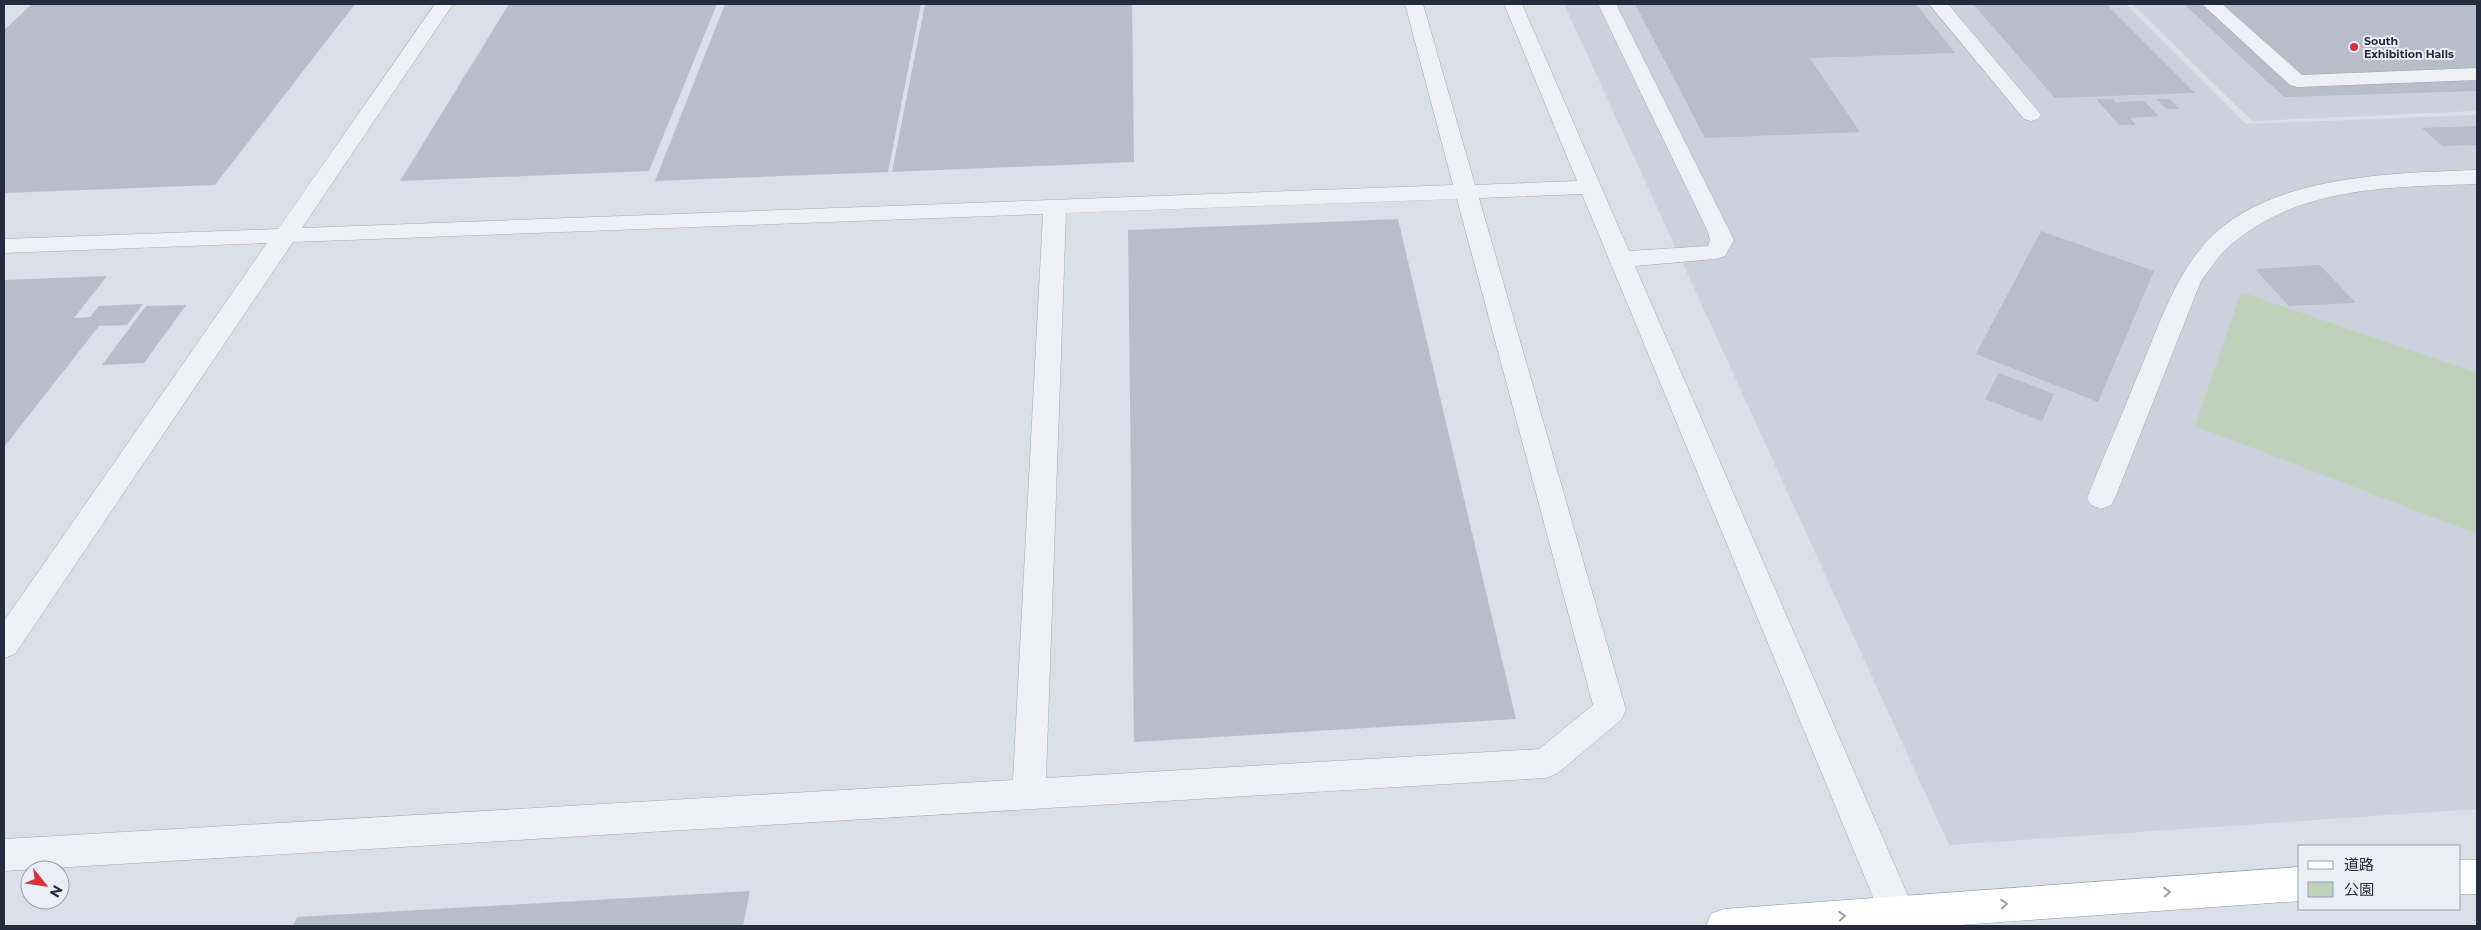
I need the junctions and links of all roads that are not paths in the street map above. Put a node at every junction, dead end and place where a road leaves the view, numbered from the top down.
1 (444, 4) edge
2 (1414, 4) edge
3 (1513, 4) edge
4 (1607, 4) edge
5 (1938, 4) edge
6 (2211, 4) edge
7 (2477, 74) edge
8 (2031, 115) dead end
9 (2477, 177) edge
10 (1591, 187) junction
11 (1466, 192) junction
12 (1055, 207) junction
13 (284, 236) junction
14 (4, 246) edge
15 (1621, 258) junction
16 (2101, 498) dead end
17 (4, 645) edge
18 (1029, 794) junction
19 (4, 855) edge
20 (2477, 876) edge
21 (2461, 877) edge
22 (2298, 884) edge
23 (1900, 919) edge
24 (1724, 926) edge

1 - 13 street
2 - 11 street
3 - 10 street
4 - 15 street
5 - 8 street
6 - 7 street
9 - 16 street
10 - 11 street
10 - 15 street
11 - 12 street
11 - 18 street
12 - 13 street
12 - 18 street
13 - 14 street
13 - 17 street
15 - 23 street
18 - 19 street
20 - 21 main road
23 -> 22 main road
24 -> 23 main road

